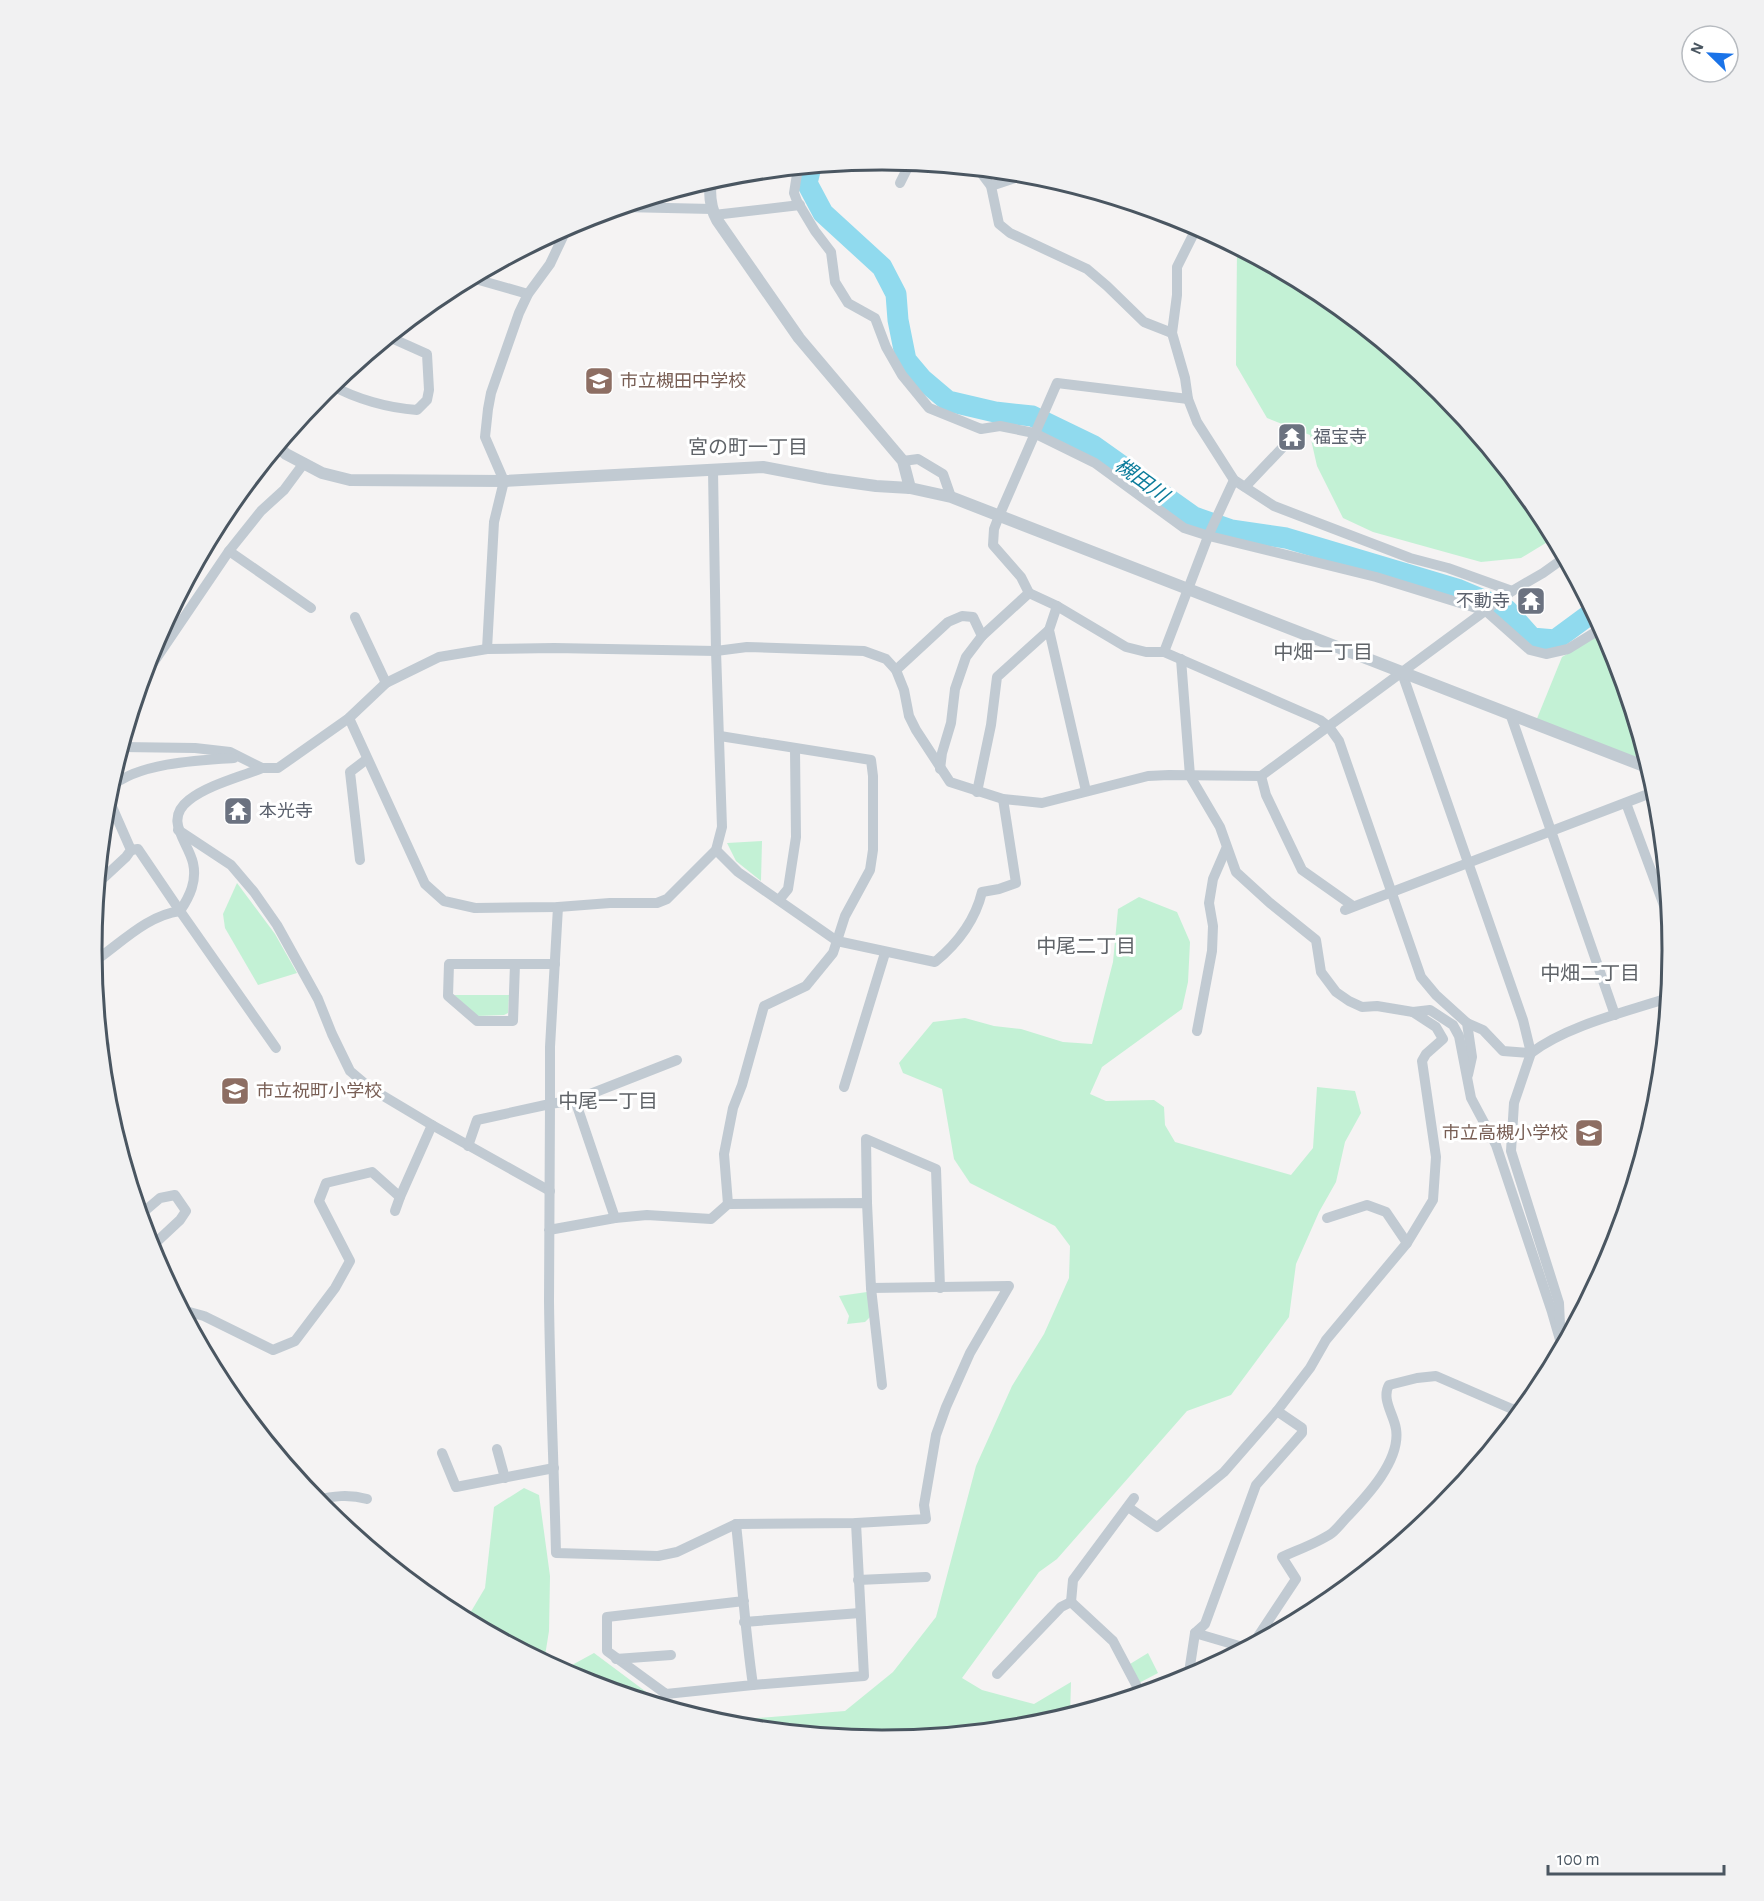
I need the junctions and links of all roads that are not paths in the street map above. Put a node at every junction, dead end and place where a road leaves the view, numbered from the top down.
1 (906, 171) edge
2 (797, 175) edge
3 (984, 177) edge
4 (1007, 181) edge
5 (900, 183) dead end
6 (991, 186) junction
7 (709, 190) edge
8 (800, 205) junction
9 (644, 208) edge
10 (713, 212) junction
11 (1193, 236) edge
12 (561, 240) edge
13 (482, 281) edge
14 (528, 294) junction
15 (1172, 333) junction
16 (397, 340) edge
17 (340, 390) edge
18 (1188, 399) junction
19 (1036, 429) junction
20 (1284, 446) dead end
21 (285, 449) edge
22 (903, 461) junction
23 (304, 463) junction
24 (714, 470) junction
25 (1234, 480) junction
26 (504, 481) junction
27 (1245, 487) junction
28 (910, 488) junction
29 (951, 497) junction
30 (999, 516) junction
31 (1209, 535) junction
32 (229, 551) junction
33 (1558, 562) edge
34 (1189, 590) junction
35 (1029, 593) junction
36 (1507, 594) junction
37 (1057, 606) junction
38 (311, 608) dead end
39 (1486, 611) junction
40 (355, 616) dead end
41 (1049, 630) junction
42 (1594, 633) edge
43 (982, 636) junction
44 (163, 647) edge
45 (487, 649) junction
46 (716, 651) junction
47 (1164, 652) junction
48 (1181, 659) junction
49 (896, 670) junction
50 (1402, 673) junction
51 (386, 683) junction
52 (1511, 716) junction
53 (348, 718) junction
54 (1329, 727) junction
55 (720, 736) junction
56 (130, 747) edge
57 (795, 749) junction
58 (240, 758) junction
59 (368, 759) junction
60 (1639, 764) edge
61 (262, 768) junction
62 (940, 770) junction
63 (1190, 776) junction
64 (1261, 776) junction
65 (122, 779) edge
66 (1086, 791) junction
67 (977, 792) junction
68 (1646, 795) edge
69 (1003, 799) junction
70 (1626, 803) junction
71 (115, 813) edge
72 (178, 830) junction
73 (1551, 831) junction
74 (1226, 849) junction
75 (131, 850) junction
76 (716, 850) junction
77 (360, 860) dead end
78 (1467, 863) junction
79 (106, 874) edge
80 (1659, 890) edge
81 (1391, 892) junction
82 (779, 900) junction
83 (558, 908) junction
84 (180, 911) junction
85 (837, 941) junction
86 (885, 953) junction
87 (102, 956) edge
88 (515, 964) junction
89 (555, 964) junction
90 (1660, 1001) edge
91 (1413, 1012) junction
92 (1615, 1015) junction
93 (1467, 1023) junction
94 (1197, 1031) dead end
95 (276, 1048) dead end
96 (1531, 1053) junction
97 (678, 1060) dead end
98 (1468, 1074) junction
99 (844, 1087) dead end
100 (575, 1100) junction
101 (550, 1104) junction
102 (432, 1125) junction
103 (468, 1146) junction
104 (550, 1191) junction
105 (399, 1197) junction
106 (867, 1203) junction
107 (728, 1204) junction
108 (146, 1210) edge
109 (395, 1211) dead end
110 (615, 1218) junction
111 (1327, 1218) dead end
112 (549, 1230) junction
113 (158, 1241) edge
114 (1407, 1243) junction
115 (871, 1288) junction
116 (940, 1288) junction
117 (192, 1313) edge
118 (1561, 1333) edge
119 (1559, 1337) edge
120 (882, 1385) dead end
121 (1513, 1409) edge
122 (1277, 1412) junction
123 (497, 1449) dead end
124 (442, 1453) dead end
125 (554, 1468) junction
126 (505, 1478) junction
127 (326, 1497) edge
128 (367, 1499) dead end
129 (856, 1523) junction
130 (736, 1524) junction
131 (926, 1577) dead end
132 (858, 1580) junction
133 (744, 1601) junction
134 (1071, 1602) junction
135 (860, 1613) junction
136 (744, 1622) junction
137 (1261, 1632) edge
138 (1195, 1633) junction
139 (1236, 1645) edge
140 (671, 1655) dead end
141 (616, 1659) junction
142 (1190, 1667) edge
143 (997, 1674) dead end
144 (753, 1685) junction
145 (1137, 1687) edge

1 - 5 street
2 - 8 street
3 - 6 street
4 - 6 street
6 - 15 street
7 - 10 street
8 - 10 street
8 - 19 street
9 - 10 street
10 - 22 street
11 - 15 street
12 - 14 street
13 - 14 street
14 - 26 street
15 - 18 street
16 - 17 street
18 - 19 street
18 - 25 street
19 - 30 street
19 - 31 street
20 - 27 street
21 - 23 street
22 - 28 street
22 - 29 street
23 - 26 street
23 - 32 street
24 - 26 street
24 - 28 street
24 - 46 street
25 - 27 street
25 - 31 street
26 - 45 street
27 - 36 street
28 - 29 street
29 - 30 street
30 - 34 street
30 - 35 street
31 - 34 street
31 - 39 street
32 - 38 street
32 - 44 street
33 - 36 street
34 - 47 street
34 - 50 street
35 - 37 street
35 - 43 street
36 - 39 street
37 - 41 street
37 - 47 street
39 - 42 street
39 - 50 street
40 - 51 street
41 - 66 street
41 - 67 street
43 - 49 street
43 - 62 street
45 - 46 street
45 - 51 street
46 - 49 street
46 - 55 street
47 - 48 street
48 - 54 street
48 - 63 street
49 - 62 street
50 - 52 street
50 - 54 street
50 - 78 street
51 - 53 street
52 - 60 street
52 - 73 street
53 - 59 street
53 - 61 street
54 - 64 street
54 - 81 street
55 - 57 street
55 - 76 street
56 - 58 street
57 - 82 street
57 - 85 street
58 - 61 street
58 - 65 street
59 - 77 street
59 - 83 street
61 - 72 street
62 - 67 street
63 - 64 street
63 - 66 street
63 - 74 street
64 - 81 street
66 - 69 street
67 - 69 street
68 - 70 street
69 - 86 street
70 - 73 street
70 - 80 street
71 - 75 street
72 - 84 street
72 - 102 street
73 - 78 street
73 - 92 street
74 - 91 street
74 - 94 street
75 - 79 street
75 - 84 street
76 - 82 street
76 - 83 street
78 - 81 street
78 - 96 street
81 - 93 street
82 - 85 street
83 - 89 street
84 - 87 street
84 - 95 street
85 - 86 street
85 - 107 street
86 - 99 street
88 - 88 street
88 - 89 street
89 - 101 street
90 - 92 street
91 - 98 street
91 - 114 street
92 - 96 street
93 - 96 street
93 - 98 street
96 - 118 street
97 - 100 street
98 - 119 street
100 - 101 street
100 - 110 street
101 - 103 street
101 - 104 street
102 - 103 street
102 - 105 street
103 - 104 street
104 - 112 street
105 - 109 street
105 - 117 street
106 - 107 street
106 - 115 street
106 - 116 street
107 - 110 street
108 - 113 street
110 - 112 street
111 - 114 street
112 - 125 street
114 - 122 street
115 - 116 street
115 - 120 street
116 - 129 street
121 - 137 street
122 - 134 street
122 - 138 street
123 - 126 street
124 - 126 street
125 - 126 street
125 - 130 street
127 - 128 street
129 - 130 street
129 - 132 street
130 - 133 street
131 - 132 street
132 - 135 street
133 - 136 street
133 - 141 street
134 - 143 street
134 - 145 street
135 - 136 street
135 - 144 street
136 - 144 street
138 - 139 street
138 - 142 street
140 - 141 street
141 - 144 street

